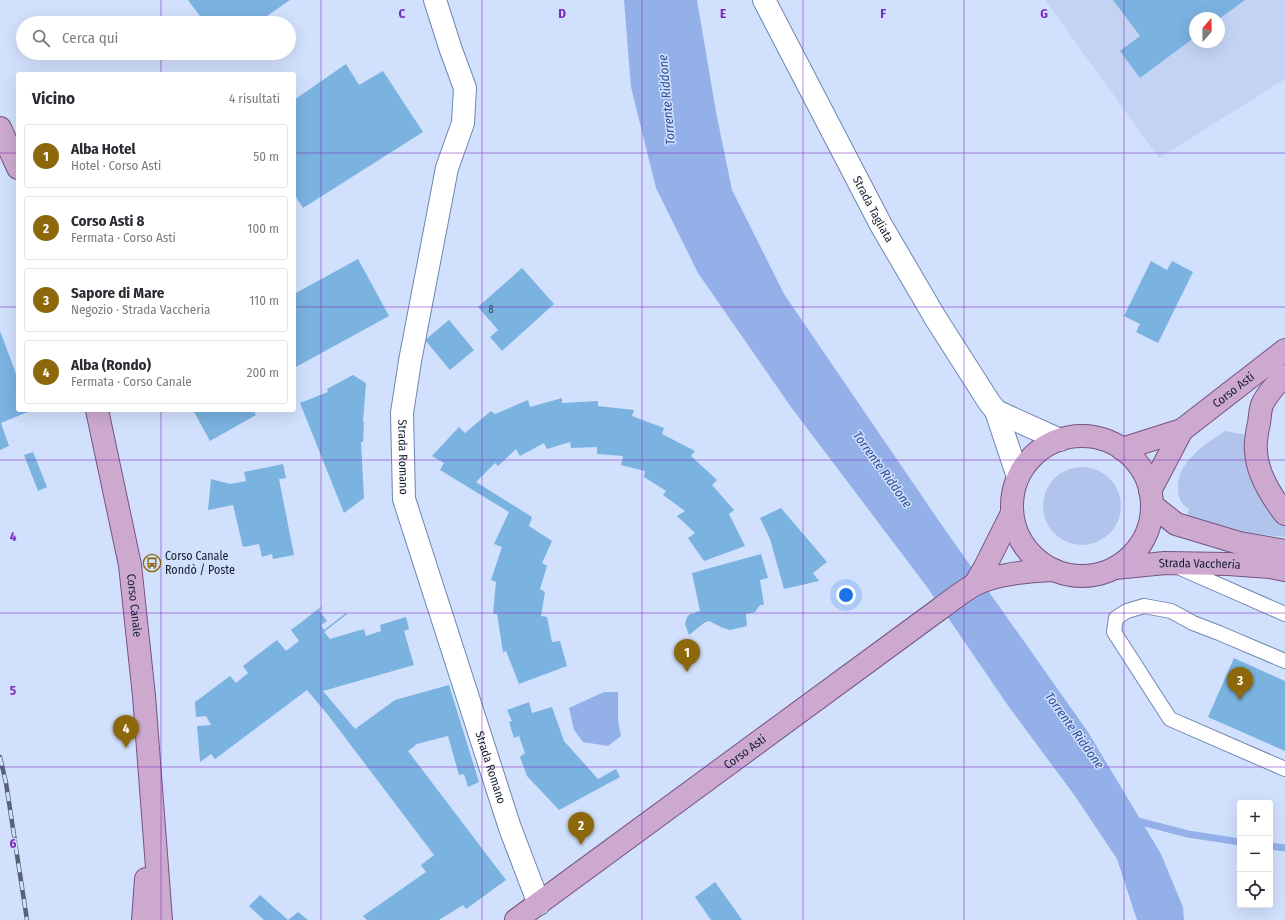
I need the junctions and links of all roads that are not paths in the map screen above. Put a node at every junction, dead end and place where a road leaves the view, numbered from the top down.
1 (435, 0) edge
2 (764, 0) edge
3 (0, 128) edge
4 (16, 164) edge
5 (1285, 350) edge
6 (1285, 376) edge
7 (996, 411) junction
8 (97, 412) edge
9 (1182, 430) junction
10 (1060, 440) junction
11 (1122, 449) junction
12 (1018, 477) junction
13 (1151, 498) junction
14 (1012, 513) junction
15 (1285, 514) edge
16 (1285, 551) edge
17 (1171, 564) junction
18 (1115, 568) junction
19 (1054, 570) junction
20 (1285, 570) edge
21 (981, 580) junction
22 (1285, 614) edge
23 (1285, 661) edge
24 (1285, 769) edge
25 (152, 804) junction
26 (539, 904) junction
27 (143, 920) edge
28 (160, 920) edge
29 (516, 920) edge

1 - 26 street, Strada Romano
2 - 7 street, Strada Tagliata
3 - 4 main road
5 - 9 main road, Corso Asti
6 - 15 main road
7 - 10 street
7 - 12 street, Strada Tagliata
8 - 25 main road, Corso Canale
9 - 11 main road
9 - 13 main road
10 - 11 main road
10 - 12 main road
11 - 13 main road
12 - 14 main road
13 - 16 main road, Strada Vaccheria
13 - 18 main road
14 - 19 main road
14 - 21 main road
17 - 18 main road, Strada Vaccheria
17 - 20 main road, Strada Vaccheria
17 - 22 lane
18 - 19 main road
19 - 21 main road
21 - 26 main road, Corso Asti
23 - 24 lane
25 - 27 main road, Corso Canale
25 - 28 main road, Corso Canale
26 - 29 main road, Corso Asti

